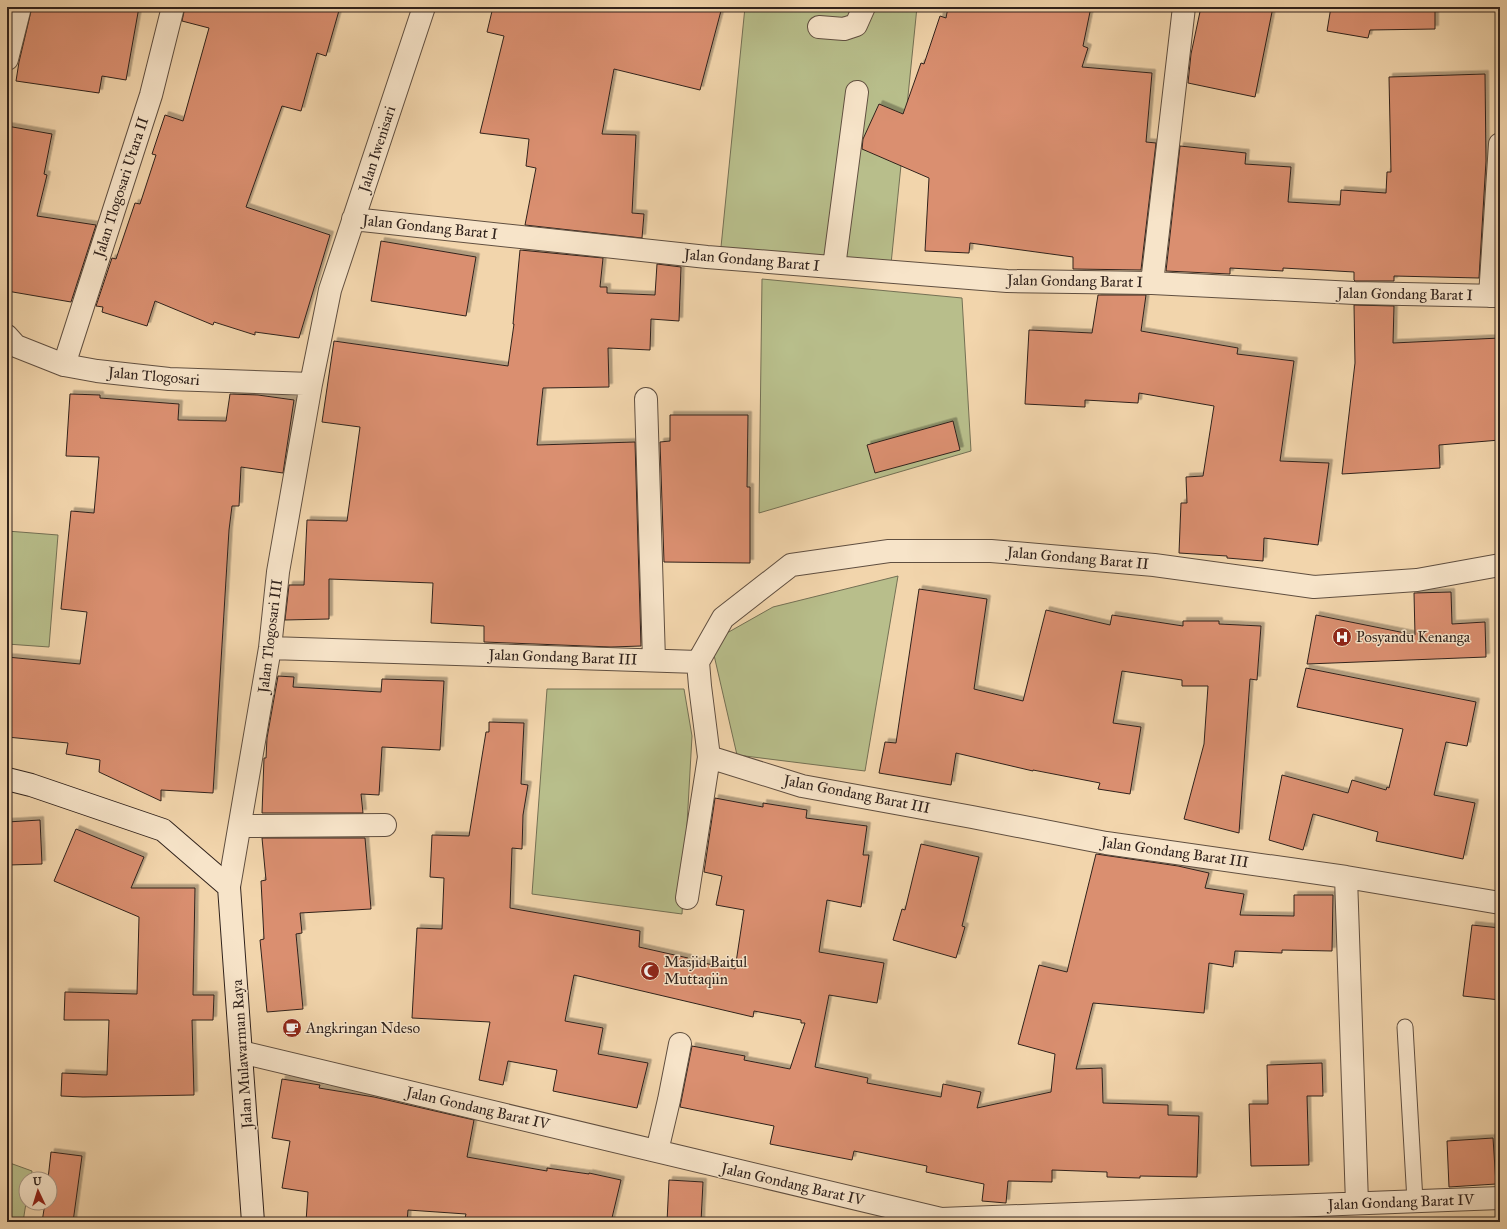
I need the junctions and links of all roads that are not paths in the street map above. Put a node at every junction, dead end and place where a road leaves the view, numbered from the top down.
1 (20, 7) edge
2 (173, 7) edge
3 (424, 7) edge
4 (864, 7) edge
5 (1184, 7) edge
6 (819, 27) dead end
7 (7, 59) edge
8 (857, 92) dead end
9 (1500, 144) edge
10 (354, 219) junction
11 (834, 267) junction
12 (1152, 282) junction
13 (1495, 296) edge
14 (7, 336) edge
15 (64, 365) junction
16 (310, 384) junction
17 (646, 399) dead end
18 (1500, 565) edge
19 (270, 648) junction
20 (654, 660) junction
21 (698, 662) junction
22 (709, 757) junction
23 (7, 779) edge
24 (385, 825) dead end
25 (240, 826) junction
26 (1346, 877) junction
27 (229, 887) junction
28 (687, 898) dead end
29 (1500, 903) edge
30 (1405, 1027) dead end
31 (680, 1044) dead end
32 (241, 1052) junction
33 (657, 1151) junction
34 (1500, 1198) edge
35 (1415, 1201) junction
36 (1358, 1203) junction
37 (254, 1222) edge

1 - 7 street
2 - 15 street, Jalan Tlogosari Utara II
3 - 10 street, Jalan Iwenisari
4 - 6 street
5 - 12 street, Jalan Gondang Barat I
8 - 11 street
9 - 13 street, Jalan Gondang Barat I
10 - 11 street, Jalan Gondang Barat I
10 - 16 street, Jalan Iwenisari
11 - 12 street, Jalan Gondang Barat I
12 - 13 street, Jalan Gondang Barat I
14 - 15 street, Jalan Tlogosari
15 - 16 street, Jalan Tlogosari
16 - 19 street, Jalan Tlogosari III
17 - 20 street
18 - 21 street, Jalan Gondang Barat II
19 - 20 street, Jalan Gondang Barat III
19 - 25 street, Jalan Tlogosari III
20 - 21 street, Jalan Gondang Barat III
21 - 22 street
22 - 26 street, Jalan Gondang Barat III
22 - 28 street
23 - 27 street
24 - 25 street
25 - 27 street, Jalan Tlogosari III
26 - 29 street, Jalan Gondang Barat III
26 - 36 street
27 - 32 street, Jalan Mulawarman Raya
30 - 35 lane
31 - 33 street
32 - 33 street, Jalan Gondang Barat IV
32 - 37 street, Jalan Mulawarman Raya
33 - 36 street, Jalan Gondang Barat IV
34 - 35 street, Jalan Gondang Barat IV
35 - 36 street, Jalan Gondang Barat IV

